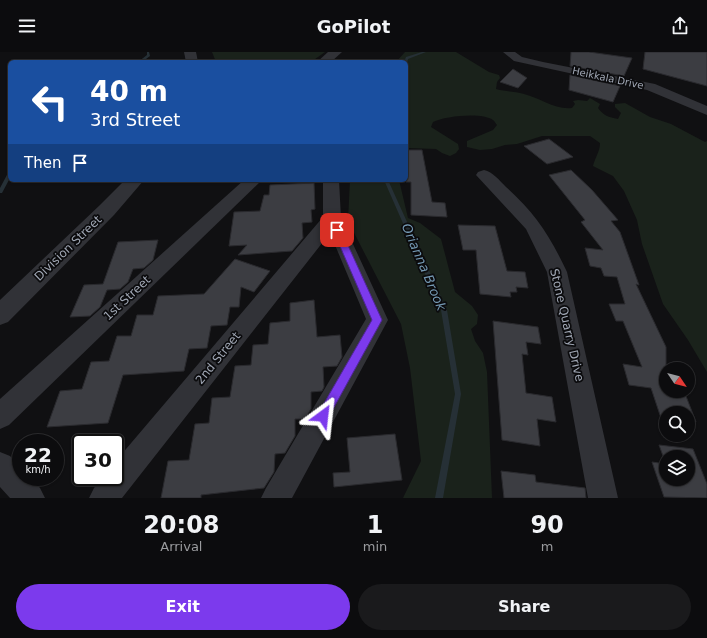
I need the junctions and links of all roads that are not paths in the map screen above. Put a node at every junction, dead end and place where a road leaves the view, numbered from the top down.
1 (336, 52) edge
2 (508, 52) edge
3 (326, 60) edge
4 (707, 111) edge
5 (484, 175) dead end
6 (133, 182) edge
7 (252, 182) edge
8 (331, 182) edge
9 (332, 218) junction
10 (0, 315) edge
11 (0, 416) edge
12 (0, 466) edge
13 (30, 498) edge
14 (104, 498) edge
15 (276, 498) edge
16 (603, 498) edge

1 - 3 street
2 - 4 street, Heikkala Drive
5 - 16 street, Stone Quarry Drive
6 - 10 street, Division Street
7 - 11 street, 1st Street
8 - 9 street
9 - 14 street, 2nd Street
9 - 15 street
12 - 13 street

